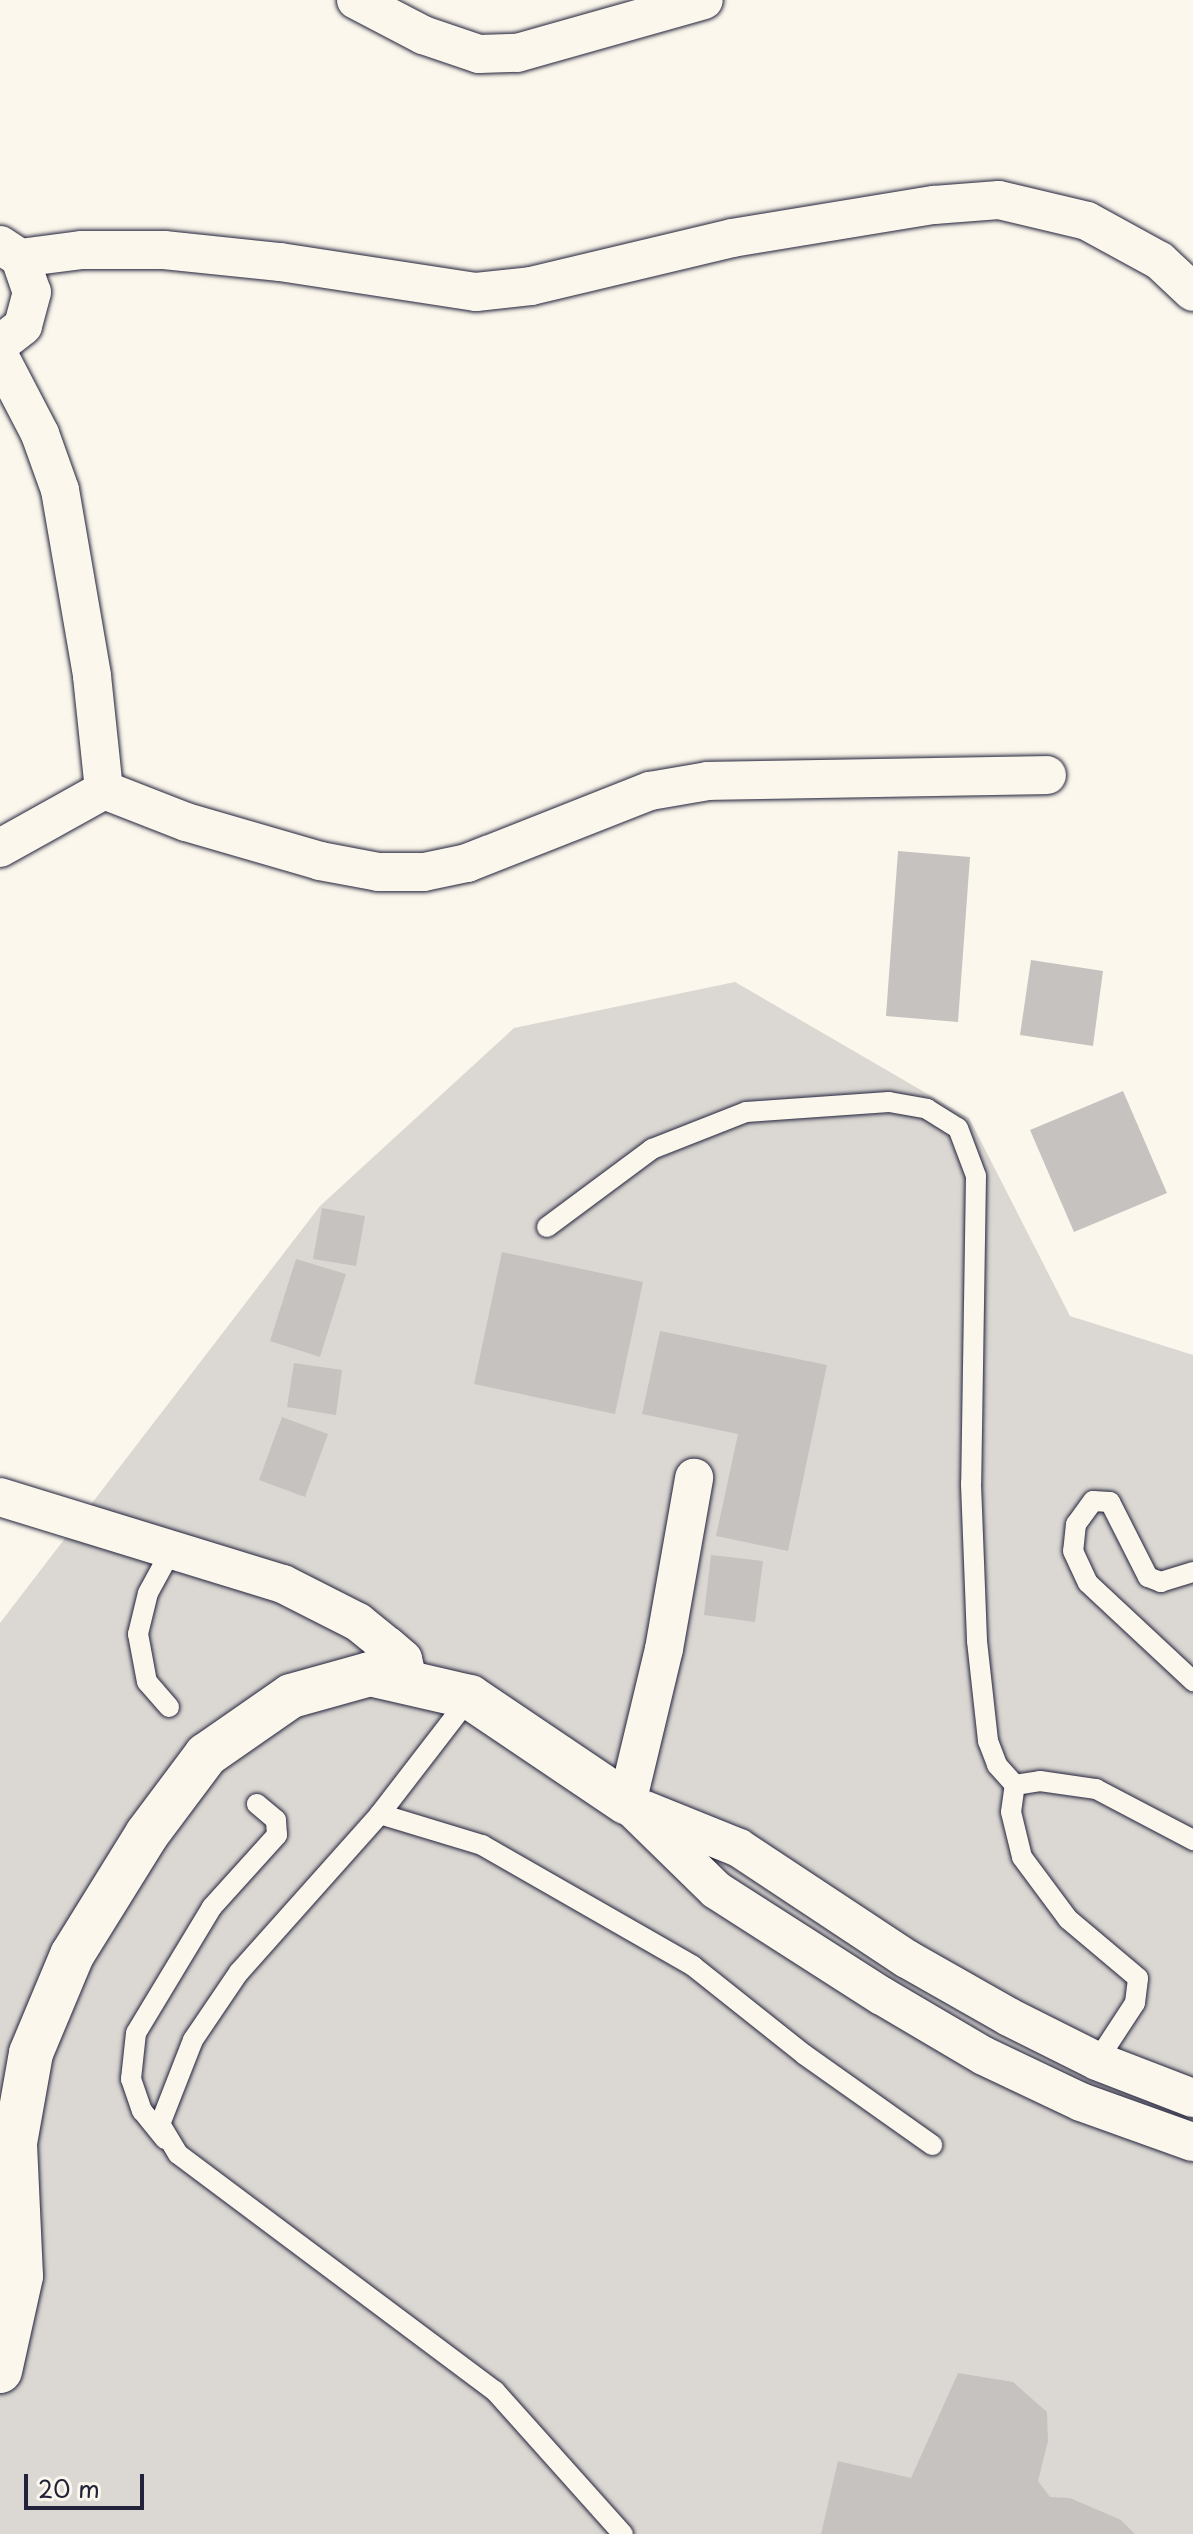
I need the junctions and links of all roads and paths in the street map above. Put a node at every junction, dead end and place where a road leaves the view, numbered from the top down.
1 (356, 0) edge
2 (704, 0) edge
3 (10, 252) edge
4 (1193, 292) edge
5 (0, 344) edge
6 (0, 357) edge
7 (1047, 775) dead end
8 (104, 790) junction
9 (0, 848) edge
10 (547, 1227) dead end
11 (694, 1478) dead end
12 (0, 1497) edge
13 (172, 1549) junction
14 (1193, 1572) edge
15 (1193, 1681) edge
16 (409, 1684) junction
17 (470, 1697) junction
18 (169, 1707) dead end
19 (1015, 1785) junction
20 (627, 1803) junction
21 (257, 1804) dead end
22 (380, 1814) junction
23 (1193, 1840) edge
24 (1097, 2061) junction
25 (1193, 2098) edge
26 (1193, 2142) edge
27 (932, 2145) dead end
28 (178, 2154) junction
29 (0, 2371) edge
30 (623, 2534) edge

1 - 2 street
3 - 4 street
3 - 5 street
6 - 8 street
7 - 8 street
8 - 9 street
10 - 19 lane
11 - 20 street
12 - 13 street
13 - 16 street
13 - 18 lane
14 - 15 lane
16 - 17 street
16 - 29 street
17 - 20 street
17 - 22 lane
19 - 23 lane
19 - 24 lane
20 - 24 street
20 - 26 street
21 - 28 lane
22 - 27 lane
22 - 28 lane
24 - 25 street
28 - 30 lane

